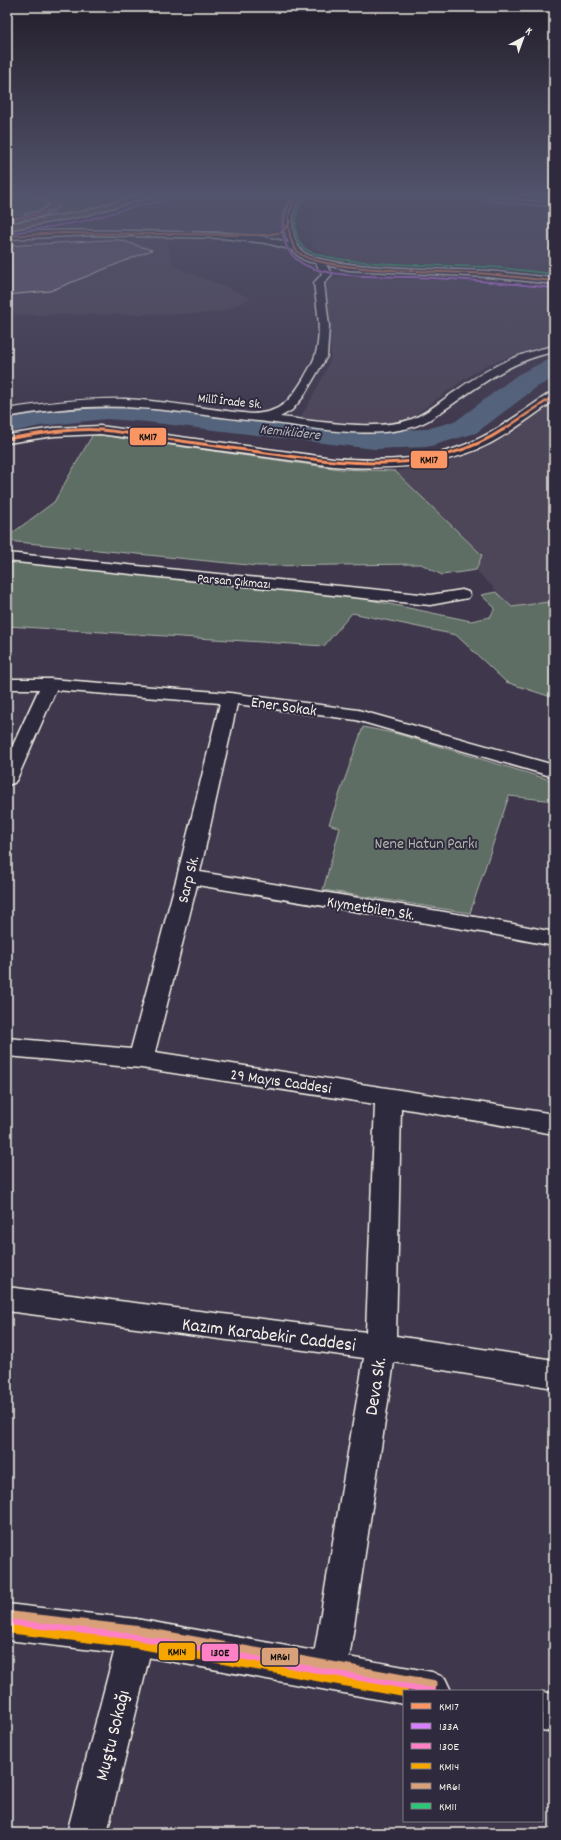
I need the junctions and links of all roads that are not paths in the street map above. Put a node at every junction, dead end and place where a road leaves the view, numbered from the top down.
1 (324, 277) edge
2 (515, 277) edge
3 (554, 281) edge
4 (554, 349) edge
5 (554, 396) edge
6 (7, 413) edge
7 (252, 418) junction
8 (7, 439) edge
9 (7, 558) edge
10 (462, 595) dead end
11 (7, 684) edge
12 (50, 684) junction
13 (230, 698) junction
14 (554, 771) edge
15 (7, 779) edge
16 (188, 877) junction
17 (554, 938) edge
18 (7, 1046) edge
19 (141, 1059) junction
20 (388, 1097) junction
21 (554, 1124) edge
22 (7, 1298) edge
23 (381, 1348) junction
24 (554, 1374) edge
25 (7, 1622) edge
26 (136, 1637) junction
27 (329, 1672) junction
28 (427, 1690) edge
29 (543, 1711) edge
30 (554, 1713) edge
31 (87, 1833) edge

1 - 7 street, Millî İrade Sk.
2 - 3 street
4 - 7 street
5 - 8 street
6 - 7 street, Millî İrade Sk.
9 - 10 street, Parsan Çıkmazı
11 - 12 street, Ener Sokak
12 - 13 street, Ener Sokak
12 - 15 street
13 - 14 street, Ener Sokak
13 - 16 street, Sarp Sk.
16 - 17 street, Kıymetbilen Sk.
16 - 19 street, Sarp Sk.
18 - 19 street, 29 Mayıs Caddesi
19 - 20 street, 29 Mayıs Caddesi
20 - 21 street, 29 Mayıs Caddesi
20 - 23 street, Deva Sk.
22 - 23 street, Kazım Karabekir Caddesi
23 - 24 street, Kazım Karabekir Caddesi
23 - 27 street, Deva Sk.
25 - 26 street
26 - 27 street
26 - 31 street, Muştu Sokağı
27 - 28 street
29 - 30 street

